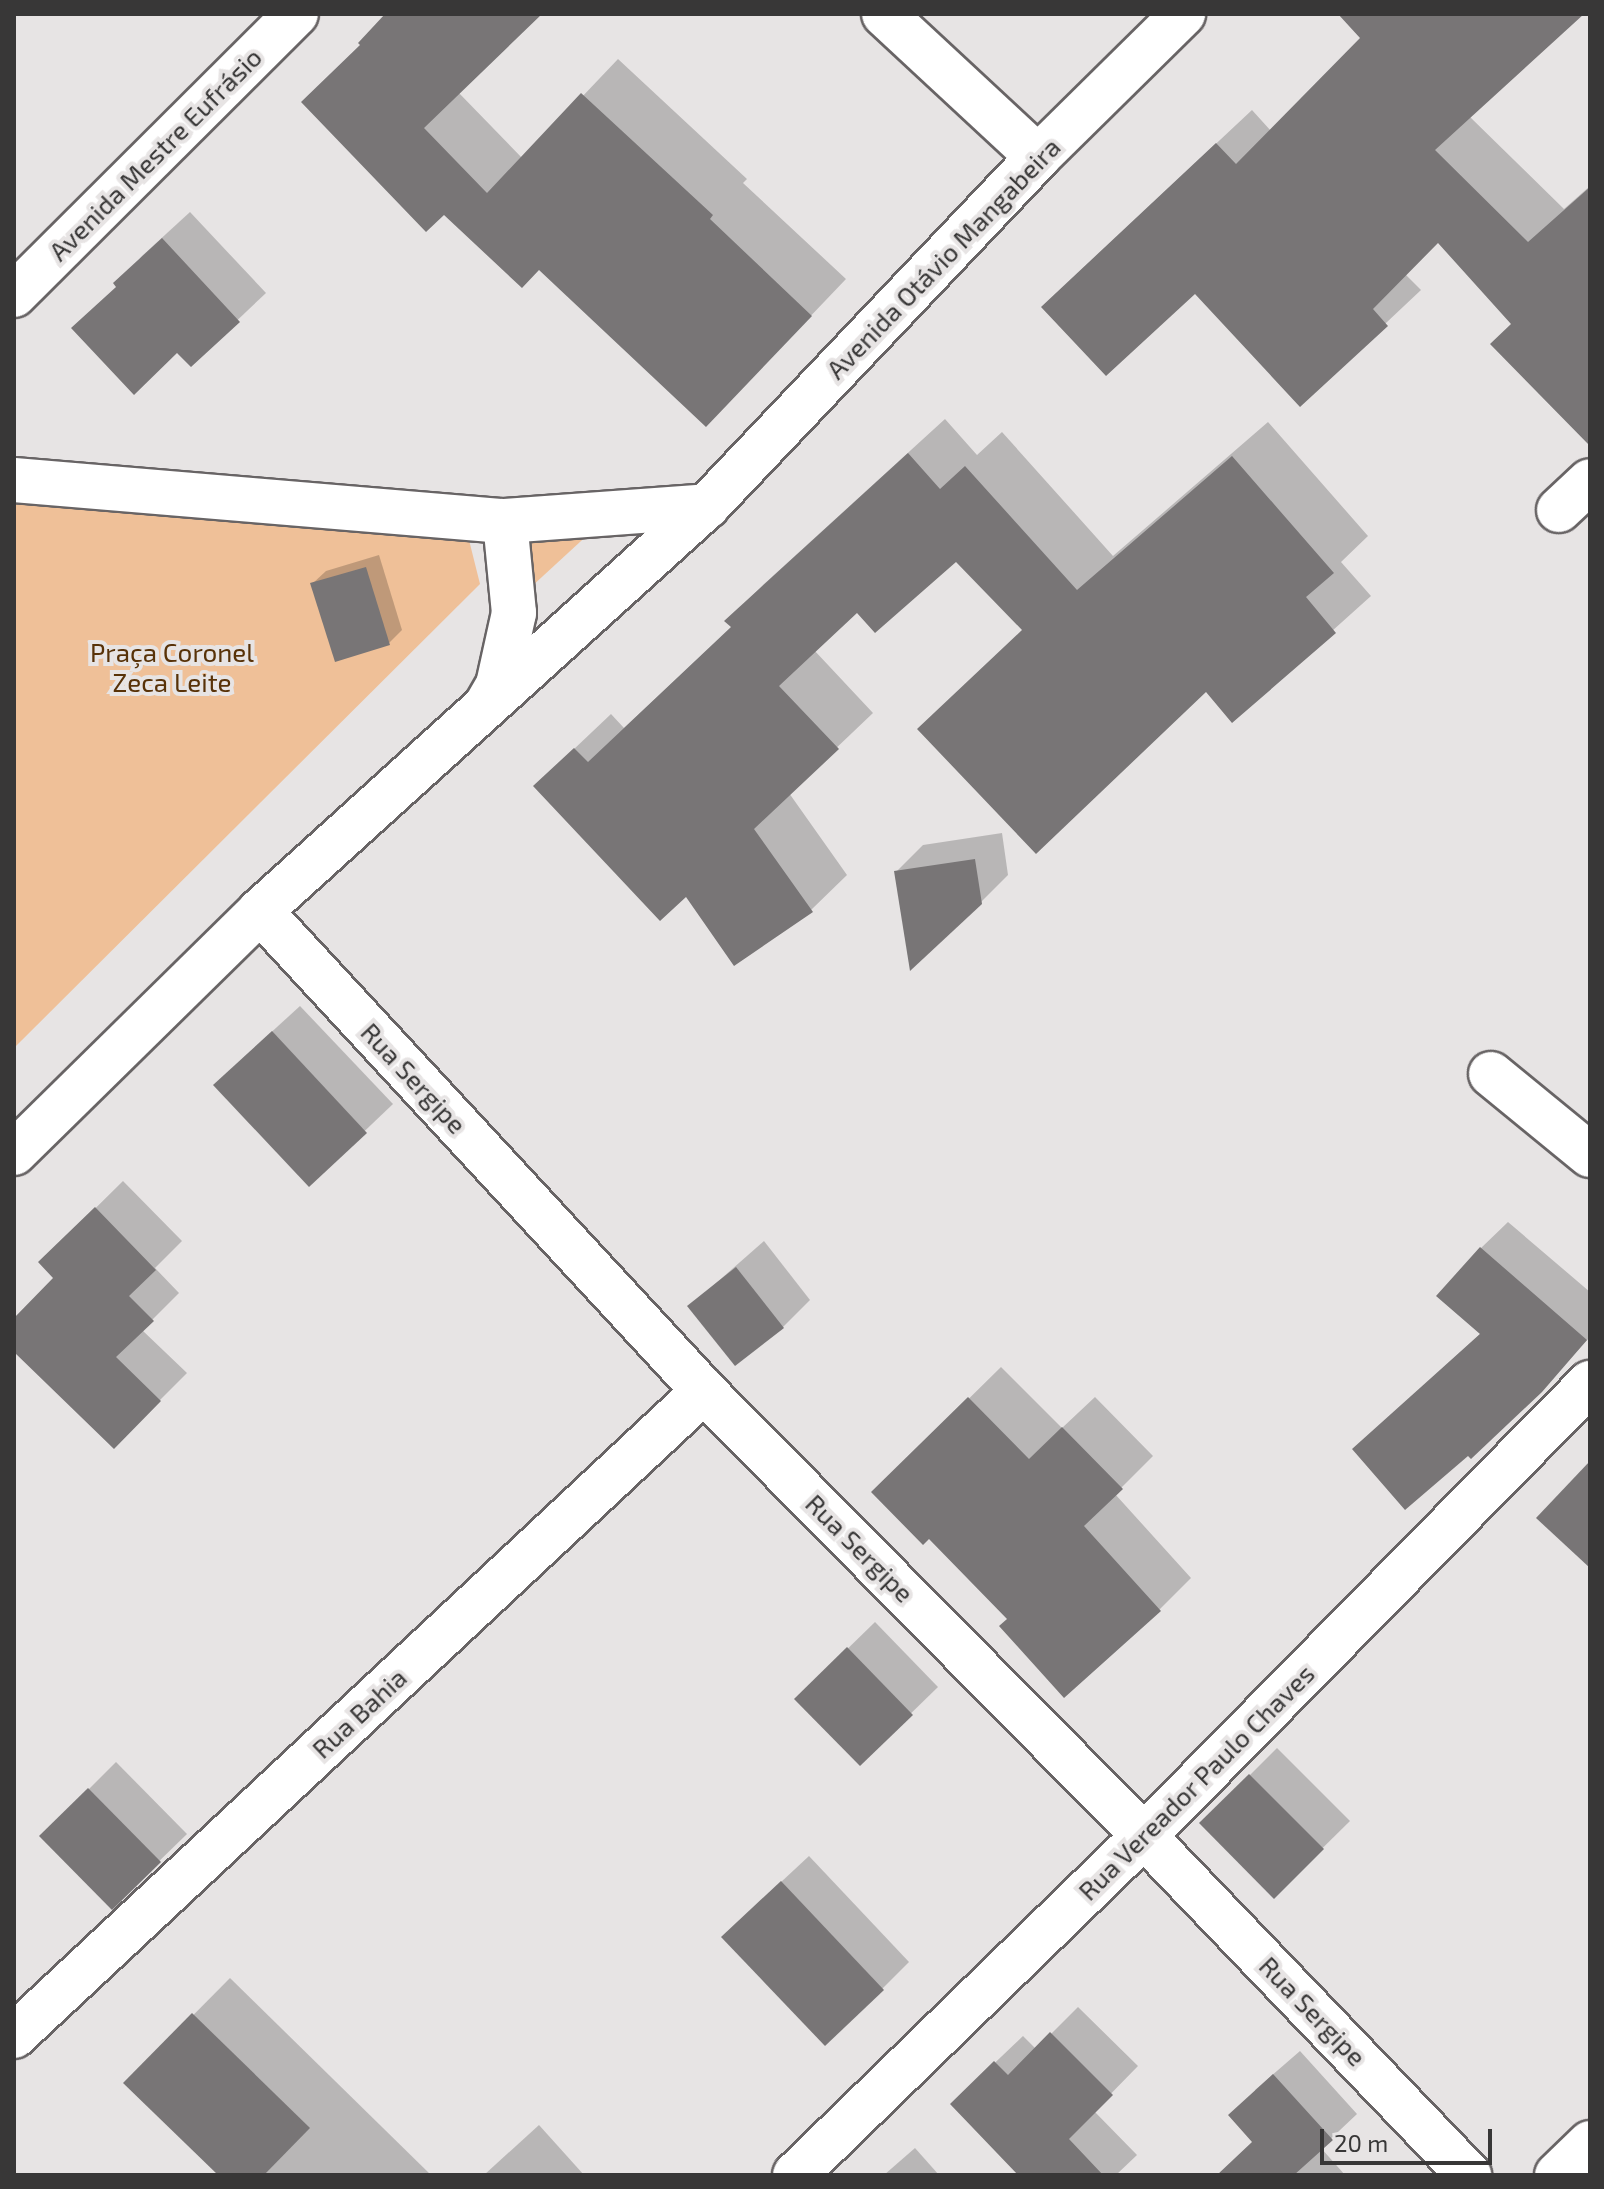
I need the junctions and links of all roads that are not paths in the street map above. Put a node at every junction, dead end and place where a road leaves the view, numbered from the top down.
1 (884, 14) edge
2 (1183, 14) edge
3 (275, 21) edge
4 (1038, 157) junction
5 (14, 295) edge
6 (14, 480) edge
7 (707, 506) junction
8 (505, 521) junction
9 (482, 713) junction
10 (260, 911) junction
11 (1491, 1074) dead end
12 (14, 1153) edge
13 (1590, 1155) edge
14 (1590, 1383) edge
15 (704, 1391) junction
16 (1144, 1836) junction
17 (14, 2036) edge
18 (1590, 2143) edge
19 (795, 2175) edge
20 (1469, 2175) edge
21 (1557, 2175) edge

1 - 4 street
2 - 4 street, Avenida Otávio Mangabeira
3 - 5 street, Avenida Mestre Eufrásio
4 - 7 street, Avenida Otávio Mangabeira
6 - 8 street
7 - 8 street
7 - 9 street
8 - 9 street
9 - 10 street
10 - 12 street
10 - 15 street, Rua Sergipe
11 - 13 street
14 - 16 street, Rua Vereador Paulo Chaves
15 - 16 street, Rua Sergipe
15 - 17 street, Rua Bahia
16 - 19 street, Rua Vereador Paulo Chaves
16 - 20 street, Rua Sergipe
18 - 21 street

